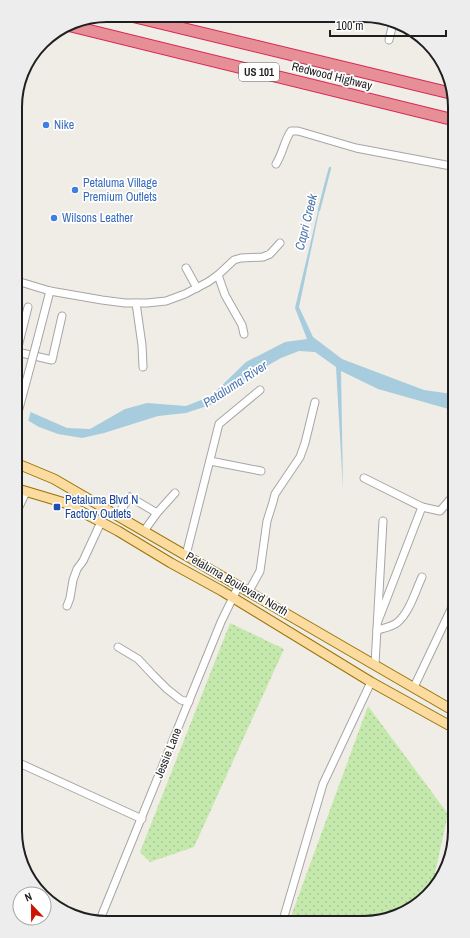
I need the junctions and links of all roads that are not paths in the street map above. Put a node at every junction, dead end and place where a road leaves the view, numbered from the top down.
1 (156, 22) edge
2 (77, 28) edge
3 (392, 28) edge
4 (389, 40) dead end
5 (446, 92) edge
6 (448, 118) edge
7 (276, 164) dead end
8 (448, 165) edge
9 (280, 243) dead end
10 (186, 268) dead end
11 (218, 275) junction
12 (22, 283) edge
13 (197, 288) junction
14 (50, 291) junction
15 (136, 303) junction
16 (28, 307) dead end
17 (62, 316) dead end
18 (22, 331) edge
19 (244, 334) dead end
20 (22, 352) edge
21 (143, 367) dead end
22 (260, 390) dead end
23 (22, 400) edge
24 (315, 402) dead end
25 (210, 461) junction
26 (22, 466) edge
27 (261, 471) dead end
28 (364, 478) dead end
29 (22, 490) edge
30 (175, 493) dead end
31 (448, 502) edge
32 (422, 507) junction
33 (157, 514) junction
34 (117, 515) junction
35 (383, 521) dead end
36 (101, 522) junction
37 (144, 531) junction
38 (186, 555) junction
39 (422, 577) dead end
40 (239, 585) junction
41 (249, 591) junction
42 (233, 598) junction
43 (67, 606) dead end
44 (448, 616) edge
45 (378, 621) junction
46 (377, 630) junction
47 (118, 648) dead end
48 (375, 664) junction
49 (371, 682) junction
50 (414, 687) junction
51 (189, 702) junction
52 (448, 707) edge
53 (448, 725) edge
54 (22, 764) edge
55 (142, 819) junction
56 (102, 916) edge
57 (284, 916) edge

1 - 5 highway, Redwood Highway / US 101
2 - 6 highway, Redwood Highway / US 101
3 - 4 street
7 - 8 street
9 - 11 street
10 - 13 street
11 - 13 street
11 - 19 street
12 - 14 street
13 - 15 street
14 - 15 street
14 - 23 street, bridge
15 - 21 street
16 - 18 street
17 - 20 street
22 - 25 street
24 - 41 street
25 - 27 street
25 - 38 street
26 - 34 main road, Petaluma Boulevard North
28 - 32 street
29 - 36 main road, Petaluma Boulevard North
30 - 33 street
31 - 32 street
32 - 45 street
33 - 34 street
33 - 37 street
34 - 37 main road, Petaluma Boulevard North
35 - 45 street
36 - 42 main road, Petaluma Boulevard North
36 - 43 street
37 - 38 main road, Petaluma Boulevard North
38 - 40 main road, Petaluma Boulevard North
39 - 46 street
40 - 41 main road, Petaluma Boulevard North
40 - 42 street, Jessie Lane
41 - 48 main road, Petaluma Boulevard North
42 - 49 main road, Petaluma Boulevard North
42 - 51 street, Jessie Lane
44 - 50 street
45 - 46 street
46 - 48 street
47 - 51 street
48 - 50 main road, Petaluma Boulevard North
49 - 53 main road, Petaluma Boulevard North
49 - 57 street
50 - 52 main road, Petaluma Boulevard North
51 - 55 street, Jessie Lane
54 - 55 street
55 - 56 street, Jessie Lane

